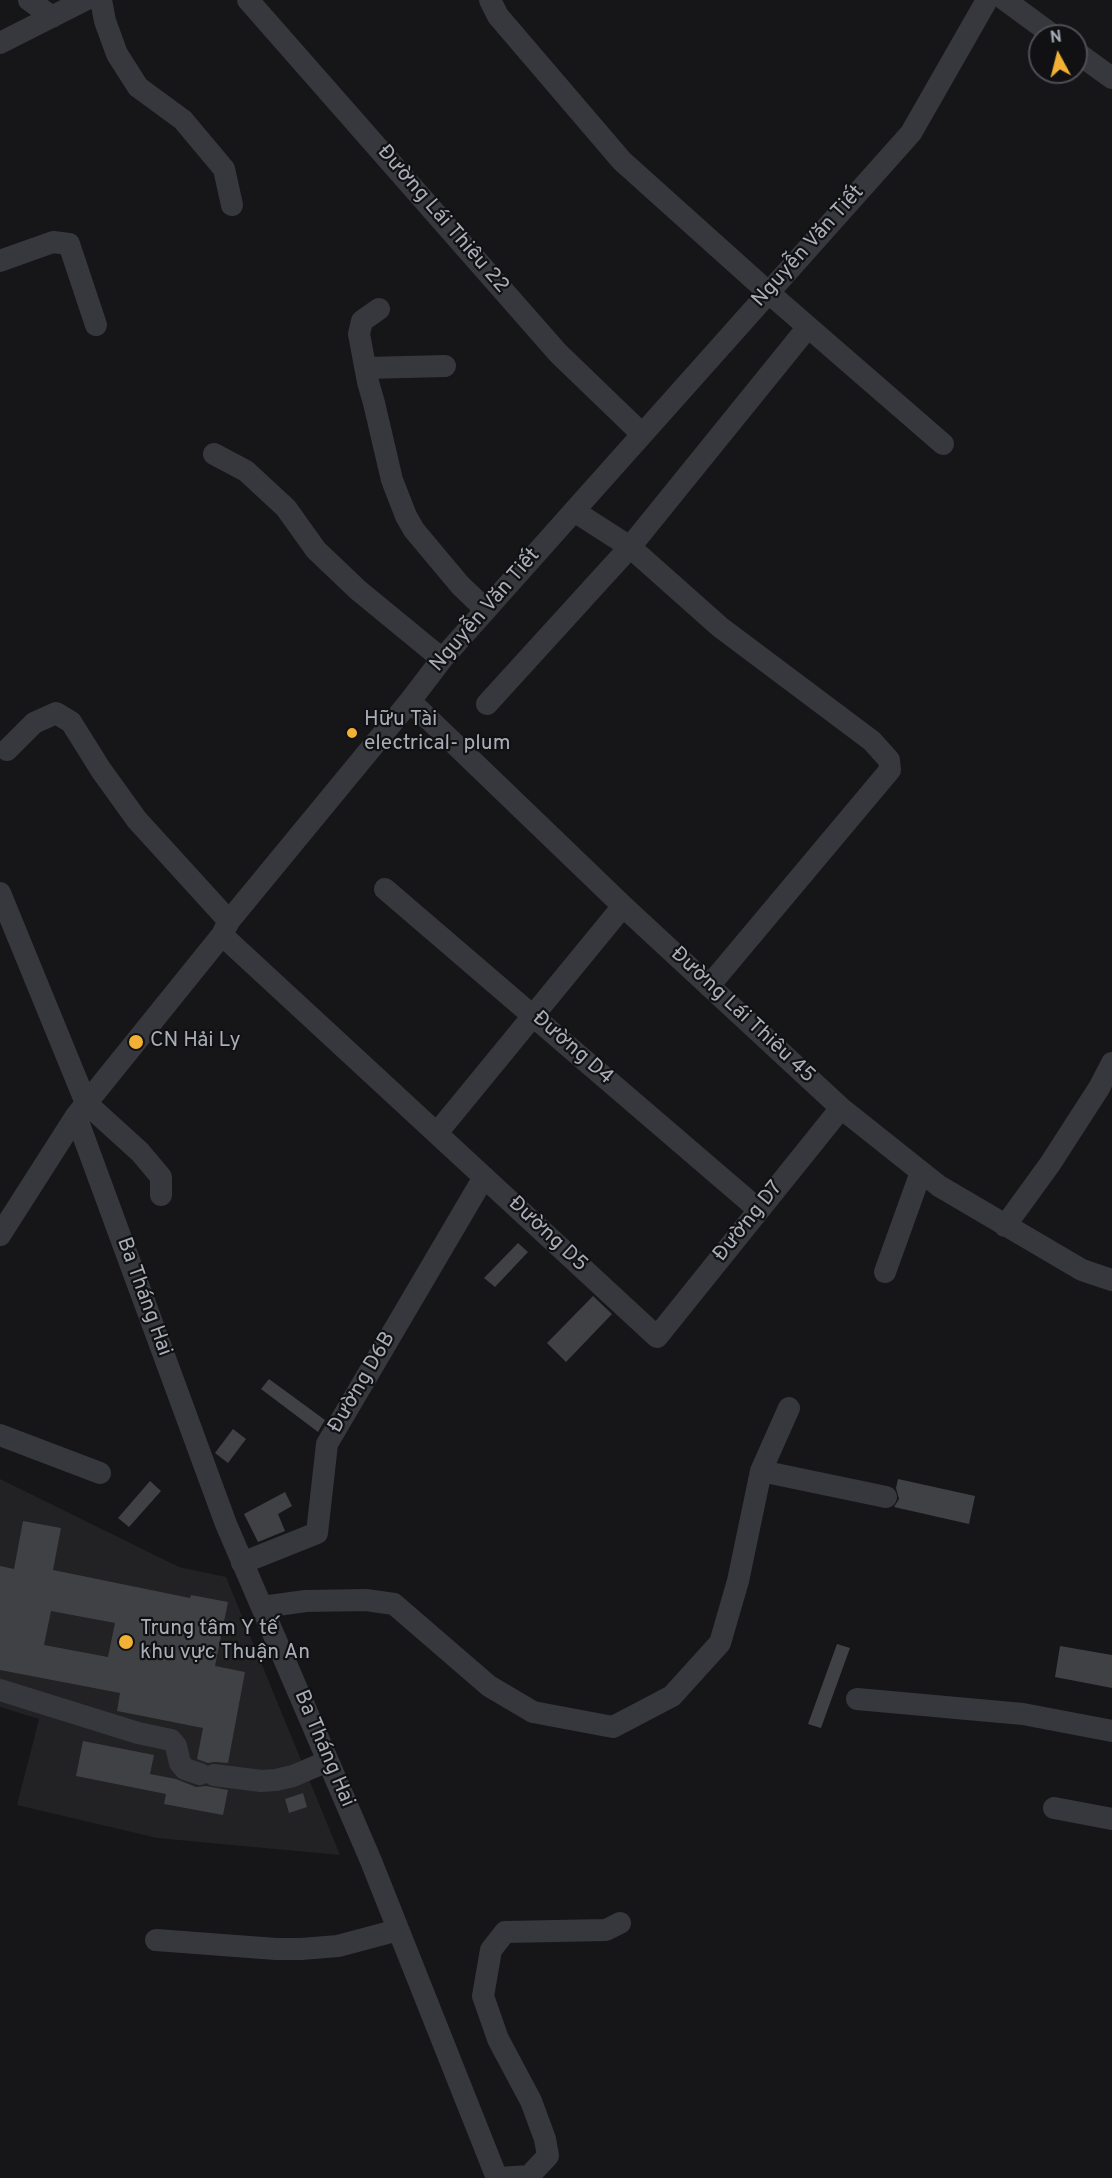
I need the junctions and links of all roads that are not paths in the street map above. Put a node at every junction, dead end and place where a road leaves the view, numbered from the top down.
1 (29, 0) edge
2 (101, 0) edge
3 (248, 0) edge
4 (490, 0) edge
5 (987, 0) edge
6 (1005, 0) edge
7 (78, 2) edge
8 (52, 17) junction
9 (1038, 24) edge
10 (0, 43) edge
11 (1088, 61) edge
12 (1112, 78) edge
13 (232, 205) dead end
14 (0, 261) edge
15 (769, 293) junction
16 (379, 309) dead end
17 (96, 325) dead end
18 (808, 327) junction
19 (445, 366) dead end
20 (366, 368) junction
21 (642, 434) junction
22 (944, 444) dead end
23 (214, 454) dead end
24 (574, 511) junction
25 (630, 547) junction
26 (486, 610) junction
27 (442, 659) junction
28 (410, 701) junction
29 (487, 704) dead end
30 (7, 750) dead end
31 (386, 889) dead end
32 (0, 893) edge
33 (623, 906) junction
34 (225, 928) junction
35 (709, 986) junction
36 (533, 1016) junction
37 (1112, 1063) edge
38 (841, 1108) junction
39 (81, 1109) junction
40 (437, 1133) junction
41 (921, 1172) junction
42 (484, 1177) junction
43 (161, 1195) dead end
44 (759, 1209) junction
45 (1005, 1226) junction
46 (0, 1235) edge
47 (885, 1272) dead end
48 (1112, 1280) edge
49 (657, 1336) joint
50 (789, 1408) dead end
51 (0, 1435) edge
52 (761, 1471) junction
53 (100, 1473) dead end
54 (886, 1497) dead end
55 (243, 1563) junction
56 (262, 1607) junction
57 (0, 1690) edge
58 (856, 1699) dead end
59 (1112, 1731) edge
60 (328, 1761) junction
61 (1054, 1808) dead end
62 (1112, 1820) edge
63 (620, 1923) dead end
64 (398, 1930) junction
65 (156, 1940) dead end
66 (498, 2178) edge

1 - 8 street
2 - 13 street
3 - 21 street, Đường Lái Thiêu 22
4 - 15 street
5 - 15 street, Nguyễn Văn Tiết
6 - 9 street
7 - 8 street
8 - 10 street
11 - 12 street
14 - 17 street
15 - 18 street
15 - 21 street, Nguyễn Văn Tiết
16 - 20 street
18 - 22 street
18 - 25 street
19 - 20 street
20 - 26 street
21 - 24 street, Nguyễn Văn Tiết
23 - 27 street
24 - 25 street
24 - 26 street, Nguyễn Văn Tiết
25 - 29 street
25 - 35 street
26 - 27 street, Nguyễn Văn Tiết
27 - 28 street, Nguyễn Văn Tiết
28 - 33 street, Đường Lái Thiêu 45
28 - 34 street, Nguyễn Văn Tiết
30 - 34 street, Đường D5
31 - 36 street, Đường D4
32 - 39 street, Ba Tháng Hai
33 - 35 street, Đường Lái Thiêu 45
33 - 36 street
34 - 39 street, Nguyễn Văn Tiết
34 - 40 street, Đường D5
35 - 38 street, Đường Lái Thiêu 45
36 - 40 street
36 - 44 street, Đường D4
37 - 45 street
38 - 41 street, Đường Lái Thiêu 45
38 - 44 street, Đường D7
39 - 43 street
39 - 46 street, Nguyễn Văn Tiết
39 - 55 street, Ba Tháng Hai
40 - 42 street, Đường D5
41 - 45 street, Đường Lái Thiêu 45
41 - 47 street
42 - 49 street, Đường D5
42 - 55 street, Đường D6B
44 - 49 street, Đường D7
45 - 48 street, Đường Lái Thiêu 45
50 - 52 street
51 - 53 street
52 - 54 street
52 - 56 street
55 - 56 street, Ba Tháng Hai
56 - 60 street, Ba Tháng Hai
57 - 60 street
58 - 59 street
60 - 64 street, Ba Tháng Hai
61 - 62 street
63 - 66 street
64 - 65 street
64 - 66 street, Ba Tháng Hai

